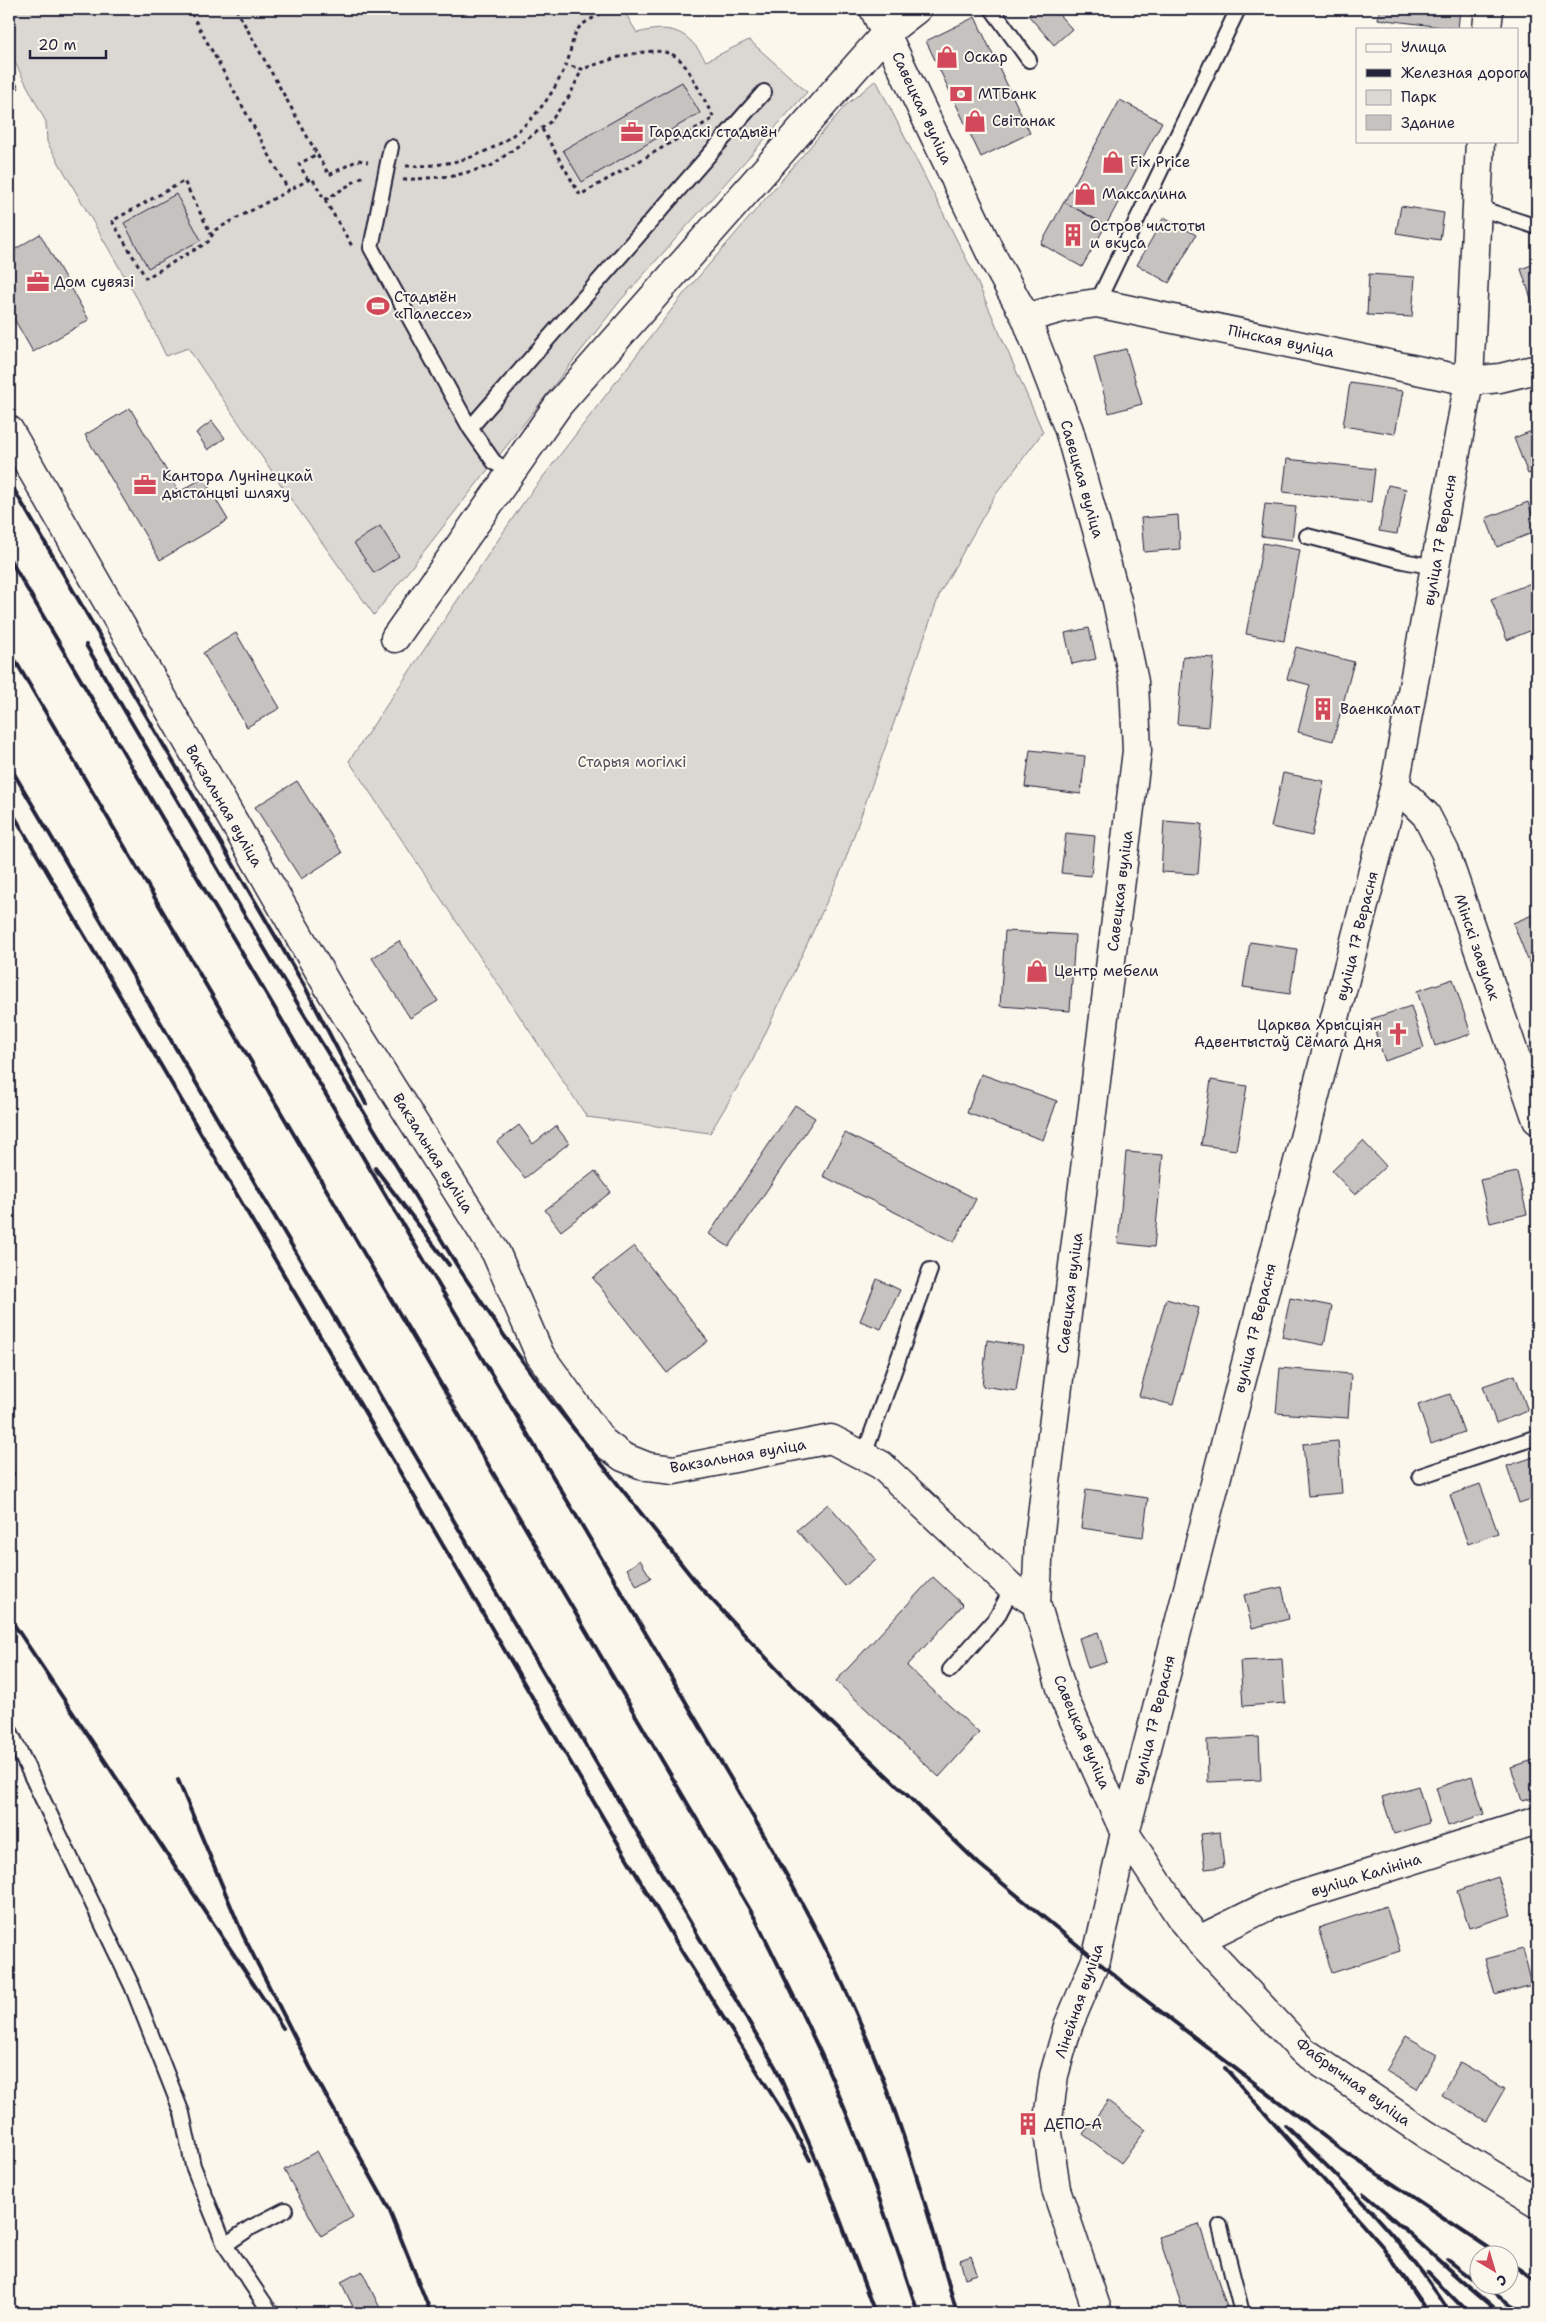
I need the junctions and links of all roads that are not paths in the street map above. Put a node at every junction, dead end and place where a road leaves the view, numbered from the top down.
1 (874, 9) edge
2 (917, 9) edge
3 (992, 9) edge
4 (1238, 9) edge
5 (1489, 9) edge
6 (1487, 28) edge
7 (886, 33) junction
8 (1030, 60) dead end
9 (764, 92) dead end
10 (1480, 142) edge
11 (391, 147) dead end
12 (1476, 207) junction
13 (1537, 227) edge
14 (1097, 303) junction
15 (1026, 318) junction
16 (1537, 369) edge
17 (1469, 381) junction
18 (470, 428) junction
19 (9, 430) edge
20 (511, 473) junction
21 (1307, 536) dead end
22 (1435, 566) junction
23 (395, 638) dead end
24 (1396, 786) junction
25 (1537, 1120) edge
26 (930, 1270) dead end
27 (1537, 1437) edge
28 (864, 1455) junction
29 (1420, 1476) dead end
30 (1012, 1588) junction
31 (1036, 1603) junction
32 (950, 1670) dead end
33 (9, 1729) edge
34 (1537, 1821) edge
35 (1125, 1833) junction
36 (1199, 1940) junction
37 (1537, 2202) edge
38 (285, 2210) dead end
39 (1220, 2226) dead end
40 (225, 2245) junction
41 (271, 2313) edge
42 (1098, 2313) edge
43 (1242, 2313) edge

1 - 7 street, Савецкая вуліца
2 - 7 street
3 - 8 lane
4 - 14 lane
5 - 6 street
7 - 15 street, Савецкая вуліца
7 - 20 street
9 - 18 lane
10 - 12 street, вуліца 17 Верасня
11 - 18 lane
12 - 13 lane
12 - 17 street, вуліца 17 Верасня
14 - 15 street, Пінская вуліца
14 - 17 street, Пінская вуліца
15 - 31 street, Савецкая вуліца
16 - 17 street, Пінская вуліца
17 - 22 street, вуліца 17 Верасня
18 - 20 lane
19 - 28 street, Вакзальная вуліца
20 - 23 street
21 - 22 lane
22 - 24 street, вуліца 17 Верасня
24 - 25 street, Мінскі завулак
24 - 35 street, вуліца 17 Верасня
26 - 28 lane
27 - 29 lane
28 - 30 street, Вакзальная вуліца
30 - 31 street, Вакзальная вуліца
30 - 32 lane
31 - 35 street, Савецкая вуліца
33 - 40 lane
34 - 36 street, вуліца Калініна
35 - 36 street, Фабрычная вуліца
35 - 42 street, Лінейная вуліца
36 - 37 street, Фабрычная вуліца
38 - 40 lane
39 - 43 lane
40 - 41 lane

